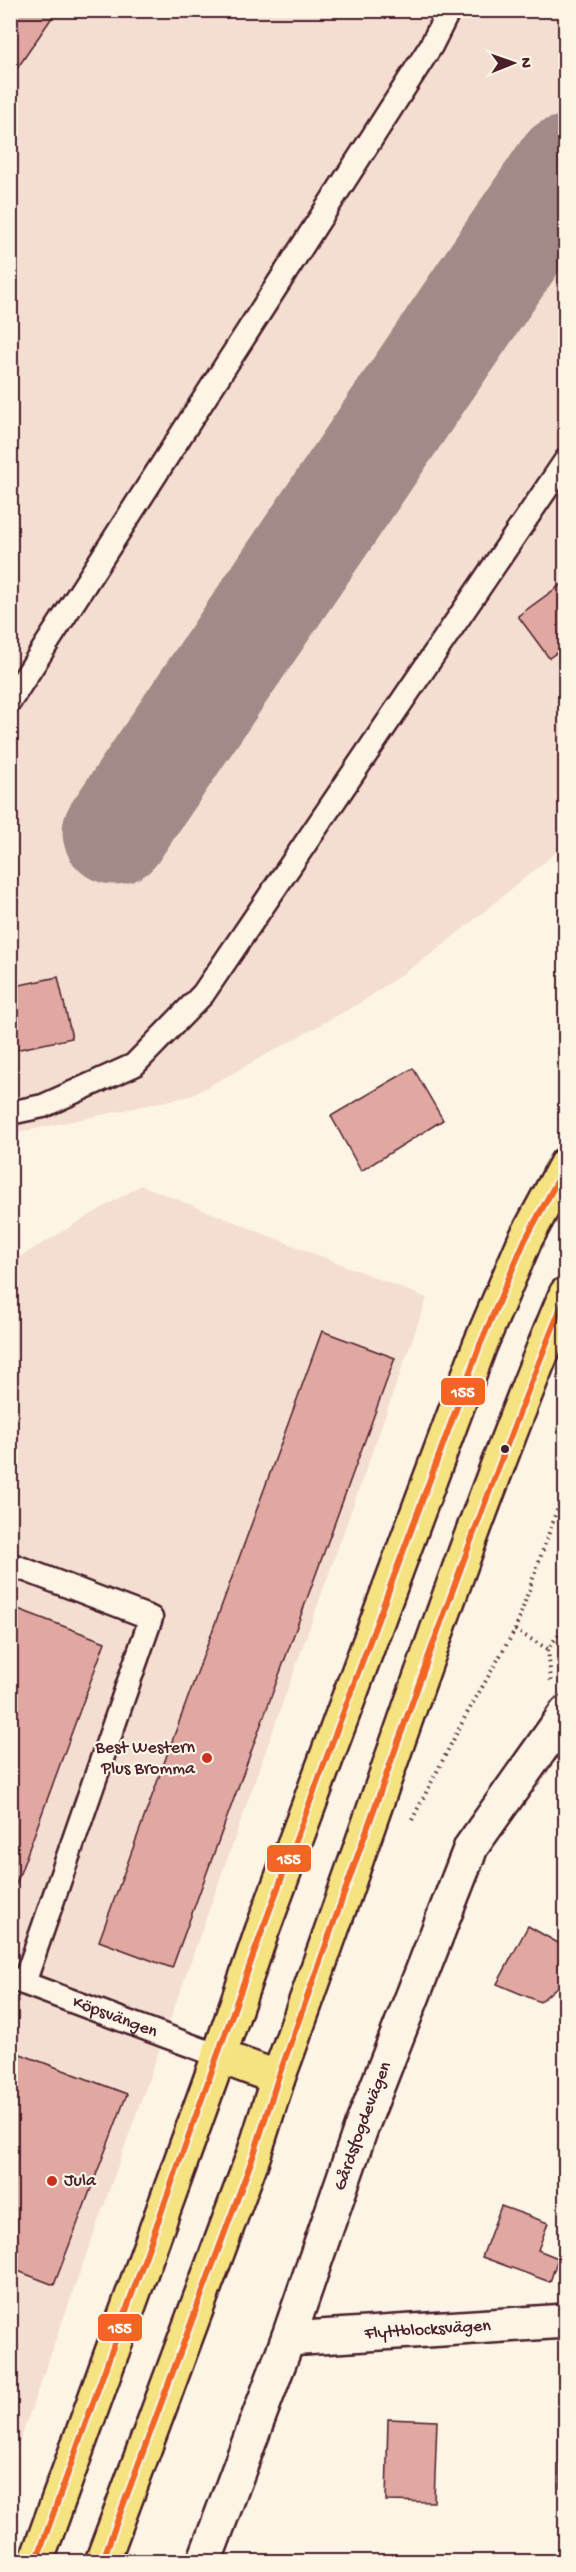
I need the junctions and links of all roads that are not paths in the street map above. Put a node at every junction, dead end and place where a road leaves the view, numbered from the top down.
1 (449, 10) edge
2 (566, 460) edge
3 (10, 701) edge
4 (10, 1113) edge
5 (566, 1164) edge
6 (566, 1294) edge
7 (10, 1564) edge
8 (558, 1700) edge
9 (17, 1981) edge
10 (219, 2056) junction
11 (278, 2078) junction
12 (566, 2321) edge
13 (288, 2339) junction
14 (36, 2562) edge
15 (102, 2562) edge
16 (204, 2562) edge

1 - 3 lane
2 - 4 lane
5 - 10 main road
6 - 11 main road
7 - 9 lane
8 - 13 street, Gårdsfogdevägen
9 - 10 lane, Köpsvängen
10 - 11 main road
10 - 14 main road
11 - 15 main road
12 - 13 street, Flyttblocksvägen
13 - 16 street, Gårdsfogdevägen

